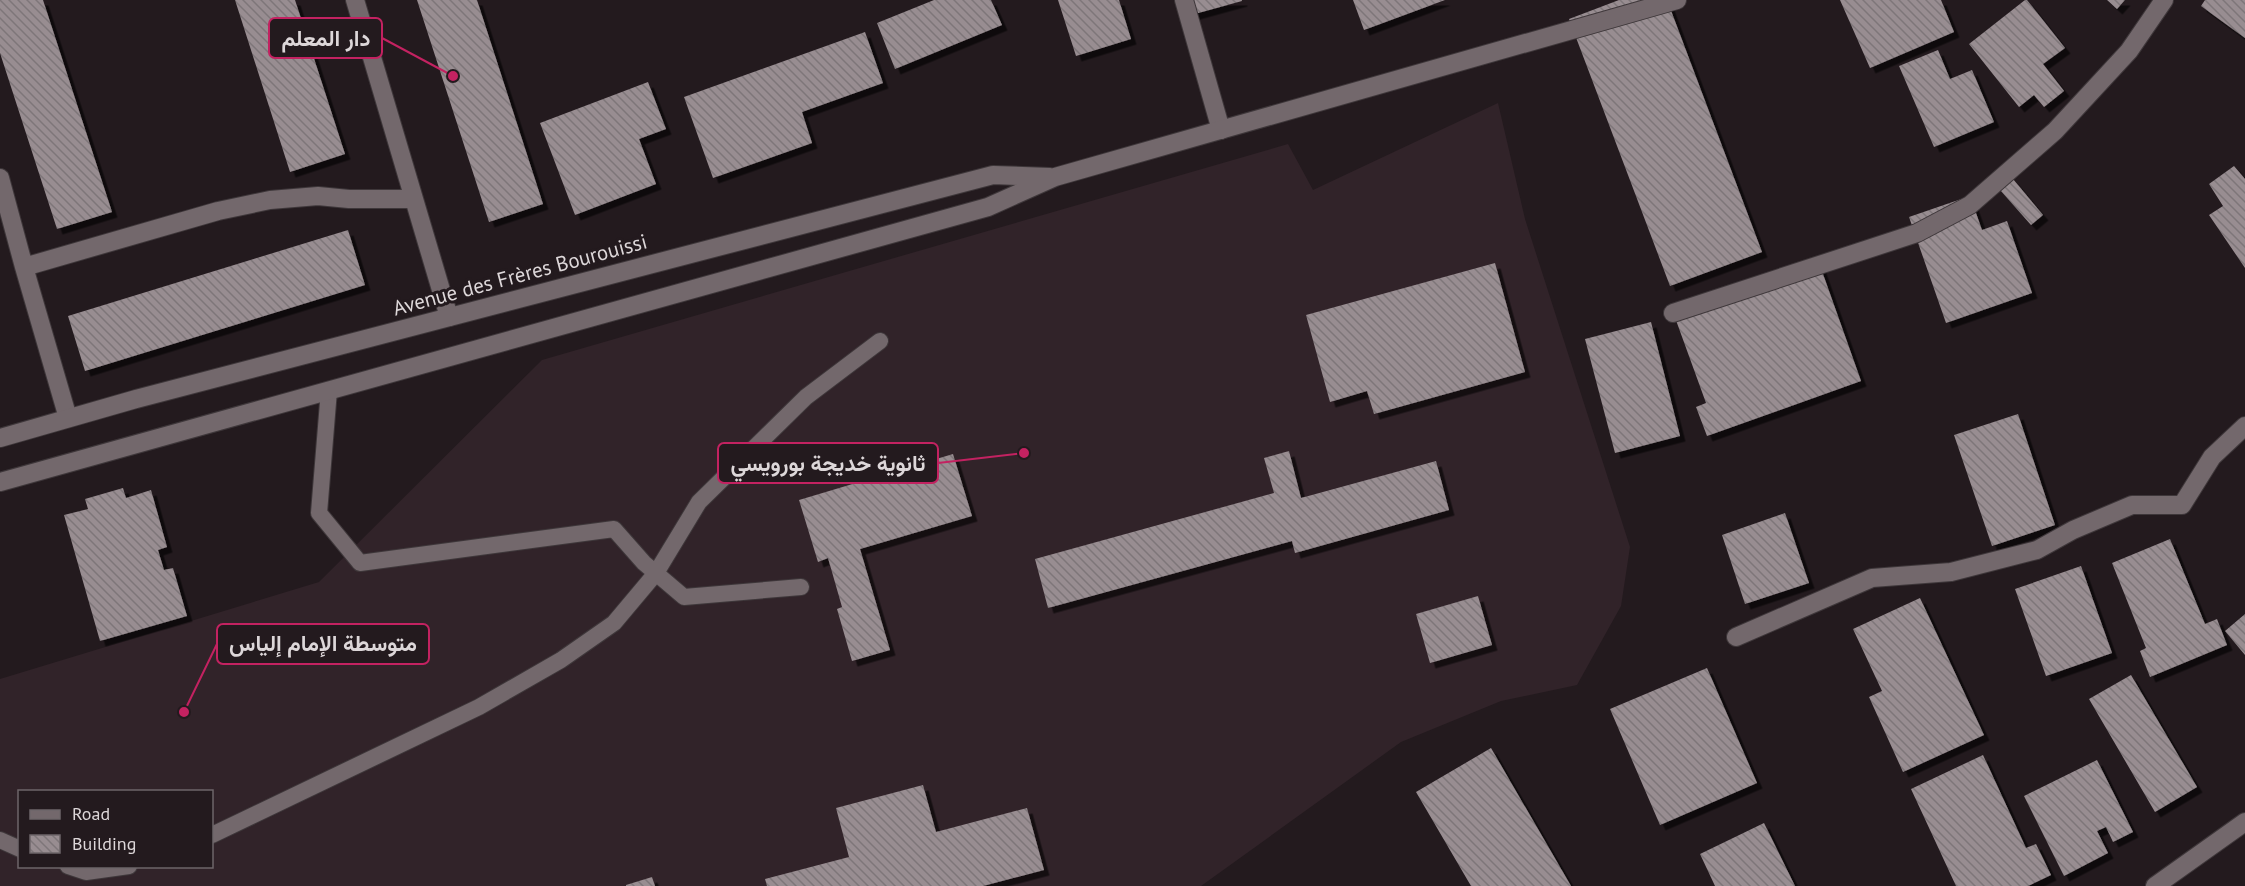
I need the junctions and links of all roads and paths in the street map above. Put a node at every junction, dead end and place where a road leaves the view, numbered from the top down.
1 (356, 0) edge
2 (1184, 0) edge
3 (1677, 0) edge
4 (2164, 0) edge
5 (1221, 130) junction
6 (1054, 177) junction
7 (0, 178) edge
8 (414, 199) junction
9 (24, 267) junction
10 (1673, 313) dead end
11 (449, 317) junction
12 (880, 341) dead end
13 (329, 390) junction
14 (68, 418) junction
15 (2245, 426) edge
16 (0, 438) edge
17 (0, 482) edge
18 (656, 573) junction
19 (801, 587) dead end
20 (1736, 637) dead end
21 (2245, 822) edge
22 (213, 835) edge
23 (0, 840) edge
24 (18, 848) edge
25 (72, 868) edge
26 (126, 868) edge
27 (95, 879) edge
28 (2155, 886) edge

1 - 8 main road
2 - 5 main road
3 - 5 main road
4 - 10 main road
5 - 6 main road
6 - 11 main road, Avenue des Frères Bourouissi
6 - 13 main road
7 - 9 main road
8 - 9 main road
8 - 11 main road
9 - 14 main road
11 - 14 main road, Avenue des Frères Bourouissi
12 - 18 lane
13 - 17 main road
13 - 18 lane
14 - 16 main road, Avenue des Frères Bourouissi
15 - 20 main road
18 - 19 lane
18 - 22 lane
21 - 28 main road
23 - 24 lane
25 - 27 lane
26 - 27 lane

